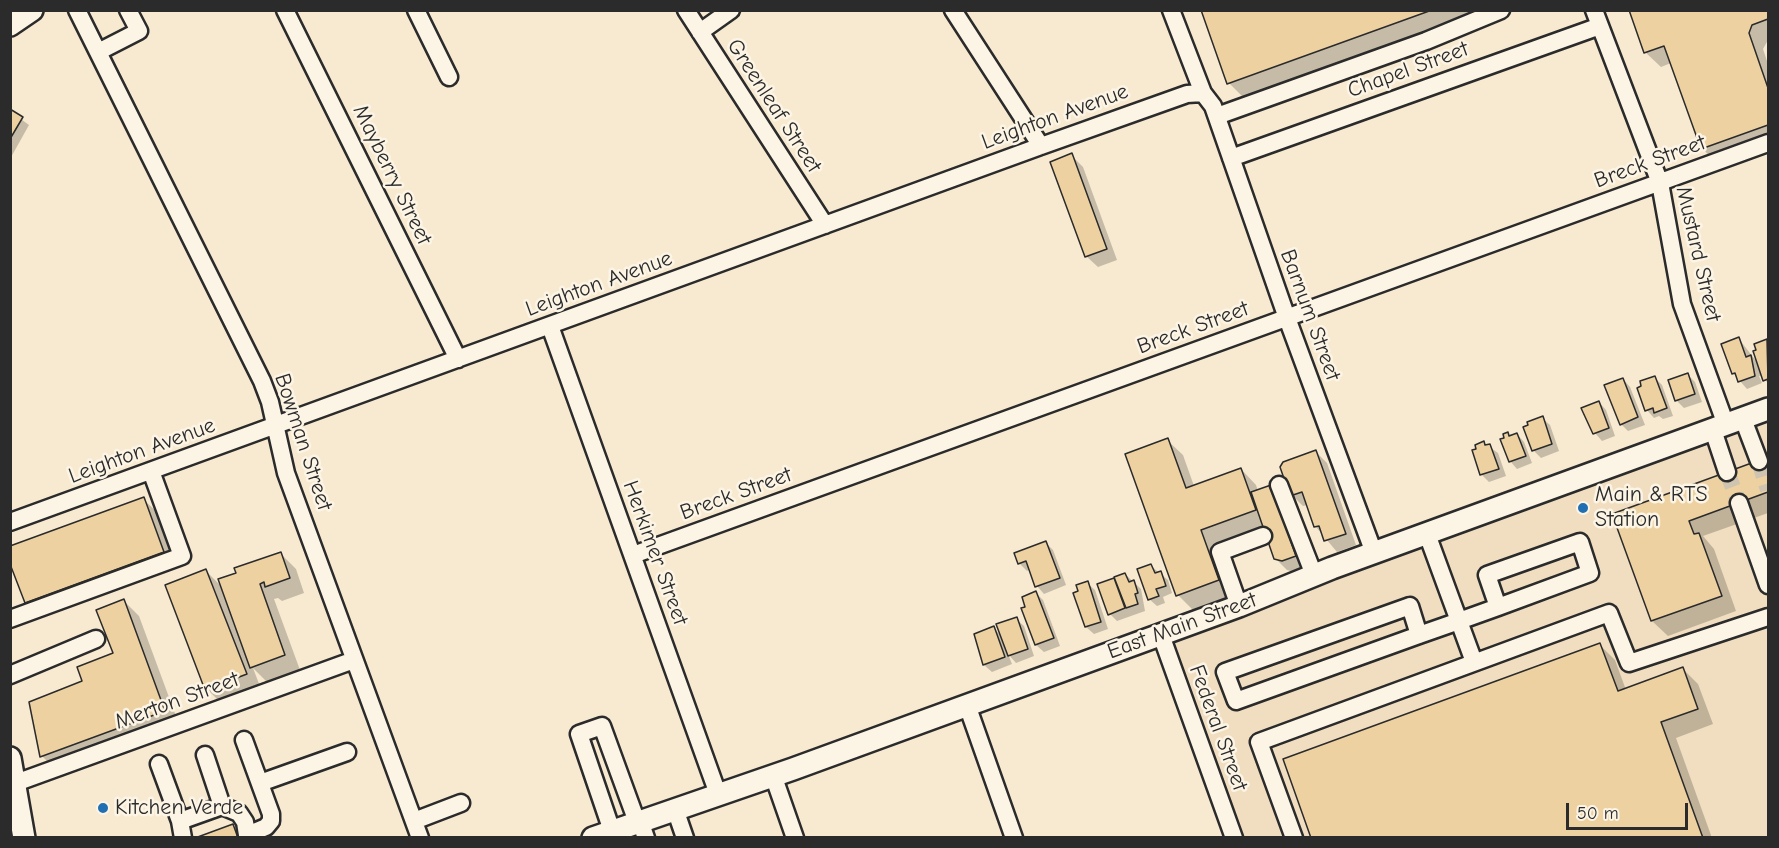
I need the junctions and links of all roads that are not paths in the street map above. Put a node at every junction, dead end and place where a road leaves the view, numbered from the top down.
1 (32, 10) edge
2 (77, 10) edge
3 (128, 10) edge
4 (285, 10) edge
5 (416, 10) edge
6 (686, 10) edge
7 (731, 10) edge
8 (953, 10) edge
9 (1170, 10) edge
10 (1500, 10) edge
11 (1597, 18) edge
12 (10, 24) edge
13 (700, 32) junction
14 (98, 52) junction
15 (449, 77) dead end
16 (1203, 93) junction
17 (1217, 116) junction
18 (1768, 143) edge
19 (1041, 146) junction
20 (1232, 158) junction
21 (1660, 183) junction
22 (825, 225) junction
23 (1287, 318) junction
24 (550, 326) junction
25 (458, 359) junction
26 (1768, 409) edge
27 (1727, 424) junction
28 (276, 426) junction
29 (1759, 461) tunnel mouth
30 (151, 471) junction
31 (1728, 472) tunnel mouth
32 (1279, 485) dead end
33 (1739, 503) tunnel mouth
34 (10, 522) edge
35 (1427, 534) junction
36 (1263, 536) dead end
37 (1374, 553) junction
38 (633, 555) junction
39 (1314, 575) junction
40 (1768, 585) edge
41 (1239, 606) junction
42 (1498, 606) junction
43 (1768, 617) edge
44 (10, 619) edge
45 (1459, 621) junction
46 (1161, 634) junction
47 (1419, 635) junction
48 (96, 639) dead end
49 (354, 660) junction
50 (1474, 662) junction
51 (10, 675) edge
52 (967, 705) junction
53 (244, 740) dead end
54 (347, 752) dead end
55 (205, 754) dead end
56 (10, 758) edge
57 (159, 764) dead end
58 (773, 776) junction
59 (260, 783) junction
60 (13, 784) edge
61 (718, 794) junction
62 (461, 803) dead end
63 (222, 806) junction
64 (675, 809) junction
65 (414, 821) junction
66 (641, 827) edge
67 (181, 829) edge
68 (603, 834) edge
69 (247, 836) edge
70 (24, 837) edge
71 (420, 837) edge
72 (685, 837) edge
73 (795, 837) edge
74 (1014, 837) edge
75 (1234, 837) edge
76 (1294, 837) edge

1 - 12 main road
2 - 14 street, Bowman Street
3 - 14 street
4 - 25 street, Mayberry Street
5 - 15 street
6 - 13 street, Greenleaf Street
7 - 13 street
8 - 19 street
9 - 16 street, Barnum Street
10 - 17 street
11 - 20 street, Chapel Street
11 - 21 street, Mustard Street
13 - 22 street, Greenleaf Street
14 - 28 street, Bowman Street
16 - 17 street, Barnum Street
16 - 19 street, Leighton Avenue
17 - 20 street, Barnum Street
18 - 21 street, Breck Street
19 - 22 street, Leighton Avenue
20 - 23 street, Barnum Street
21 - 23 street, Breck Street
21 - 27 street, Mustard Street
22 - 24 street, Leighton Avenue
23 - 37 street, Barnum Street
23 - 38 street, Breck Street
24 - 25 street, Leighton Avenue
24 - 38 street, Herkimer Street
25 - 28 street, Leighton Avenue
26 - 27 main road, East Main Street
27 - 29 street
27 - 31 street
27 - 35 main road, East Main Street
28 - 30 street, Leighton Avenue
28 - 49 street, Bowman Street
30 - 34 street, Leighton Avenue
30 - 44 street
32 - 39 street
33 - 40 street
35 - 37 main road, East Main Street
35 - 45 street
36 - 41 street
37 - 39 main road, East Main Street
38 - 61 street, Herkimer Street
39 - 41 main road, East Main Street
41 - 46 main road, East Main Street
42 - 42 street
42 - 45 street
43 - 50 street
45 - 47 street
45 - 50 street
46 - 52 main road, East Main Street
46 - 75 street, Federal Street
47 - 47 street
48 - 51 street
49 - 60 street, Merton Street
49 - 65 street, Bowman Street
50 - 76 street
52 - 58 main road, East Main Street
52 - 74 street
53 - 59 street
54 - 59 street
55 - 63 street
56 - 60 main road
57 - 67 street
58 - 61 main road, East Main Street
58 - 73 street
59 - 69 street
60 - 70 main road
61 - 64 main road, East Main Street
62 - 65 street
63 - 67 street
63 - 69 street
64 - 66 main road, East Main Street
64 - 72 street
65 - 71 street, Bowman Street
66 - 68 main road, East Main Street
66 - 68 street

